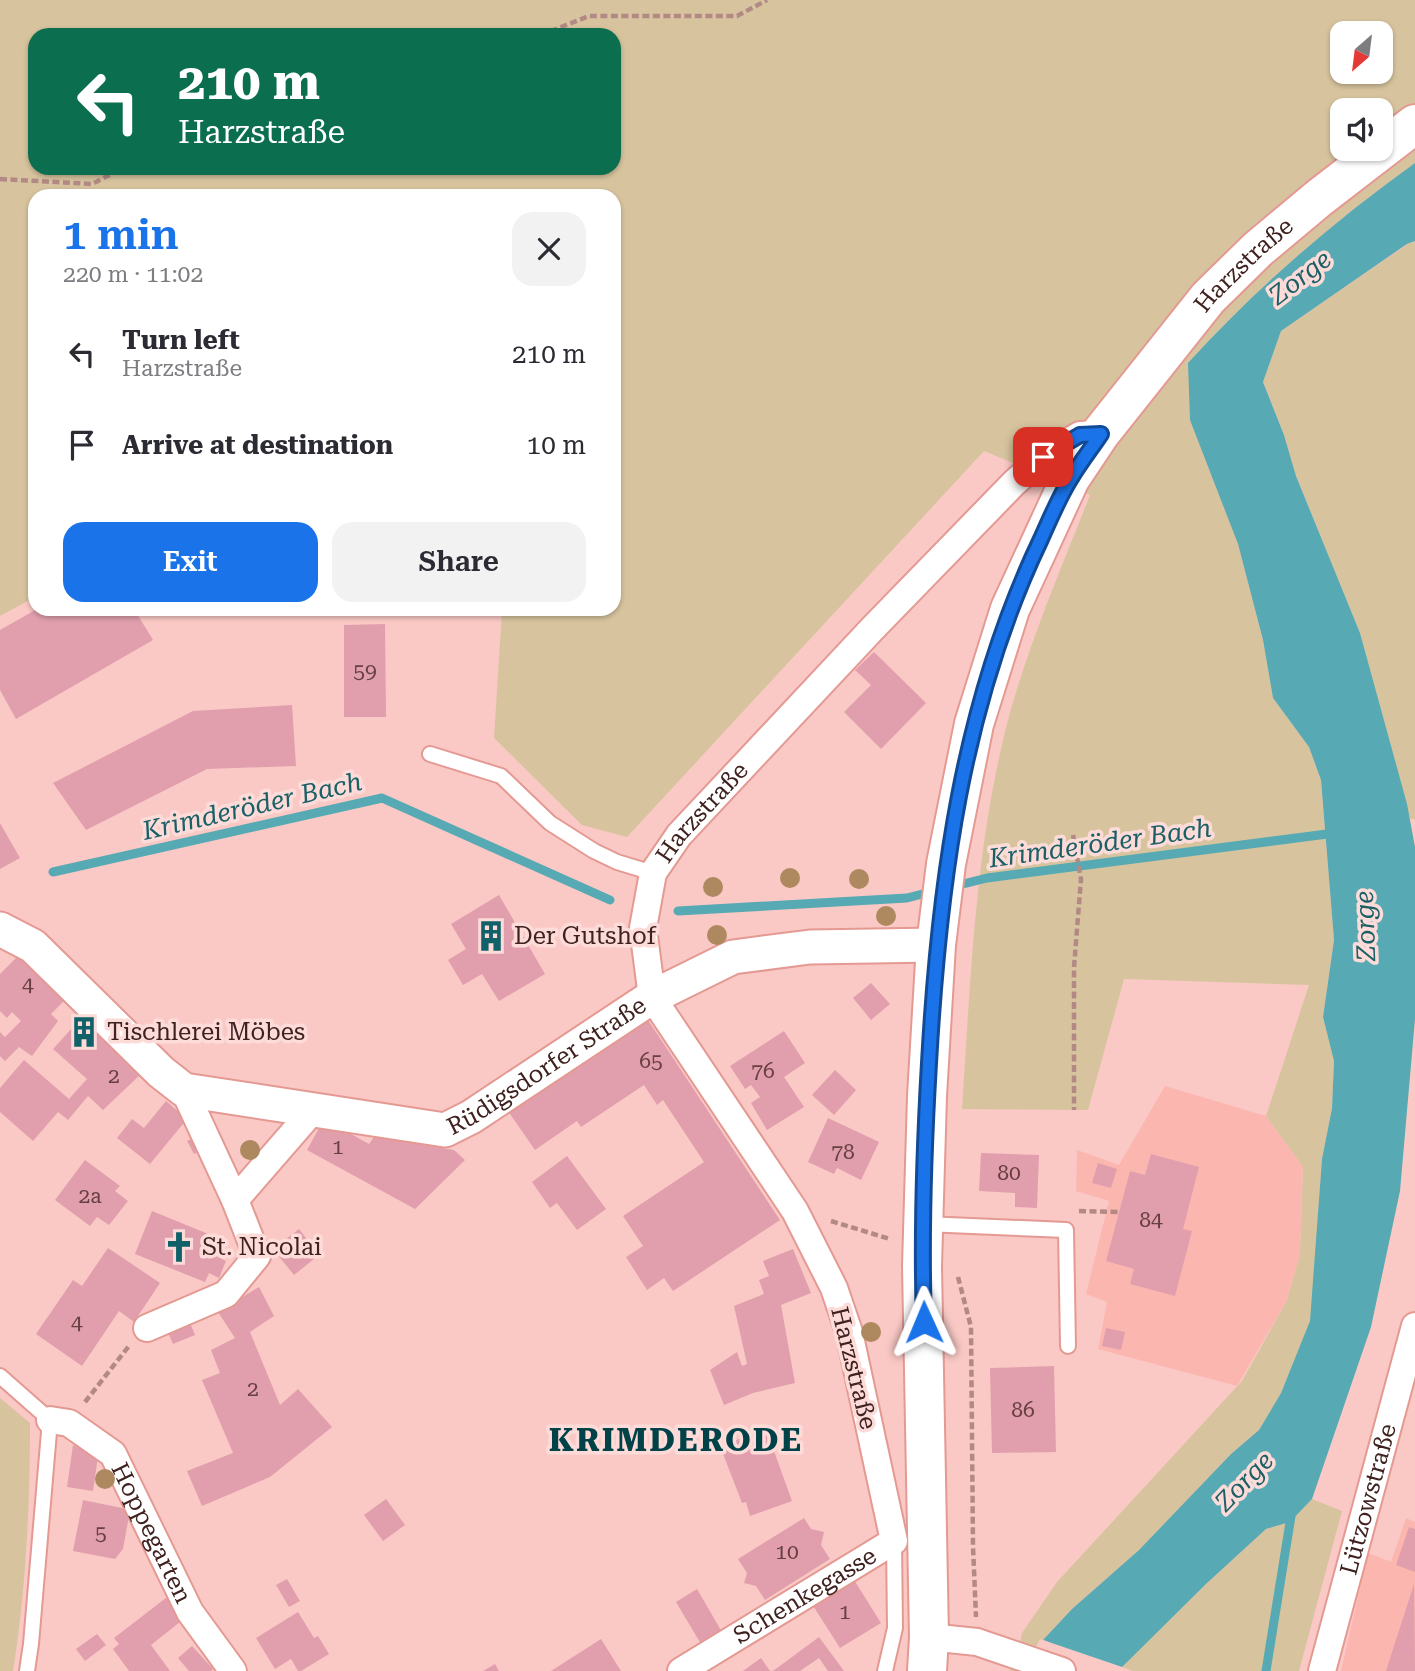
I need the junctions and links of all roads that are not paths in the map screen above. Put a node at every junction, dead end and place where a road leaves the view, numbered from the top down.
1 (1415, 124) edge
2 (1101, 434) junction
3 (430, 754) dead end
4 (653, 873) junction
5 (0, 929) edge
6 (938, 929) junction
7 (652, 998) junction
8 (184, 1090) junction
9 (314, 1109) junction
10 (234, 1200) junction
11 (909, 1232) junction
12 (1415, 1326) edge
13 (147, 1328) road end
14 (1068, 1346) dead end
15 (0, 1376) edge
16 (59, 1421) junction
17 (894, 1541) junction
18 (928, 1654) edge
19 (27, 1671) edge
20 (233, 1671) edge
21 (681, 1671) edge
22 (885, 1671) edge
23 (1062, 1671) edge
24 (1322, 1671) edge

1 - 2 main road, Harzstraße
2 - 4 street, Harzstraße
2 - 6 main road, Harzstraße
3 - 4 lane
4 - 7 street, Harzstraße
5 - 8 street
6 - 7 street, Rüdigsdorfer Straße
6 - 11 main road, Harzstraße
7 - 9 street, Rüdigsdorfer Straße
7 - 17 street, Harzstraße
8 - 9 street, Rüdigsdorfer Straße
8 - 10 street
9 - 10 street
10 - 13 street
11 - 14 lane
11 - 18 main road, Harzstraße
12 - 24 street, Lützowstraße
15 - 16 lane, Hoppegarten
16 - 19 lane
16 - 20 street, Hoppegarten
17 - 21 street, Schenkegasse
17 - 22 lane
18 - 23 street

